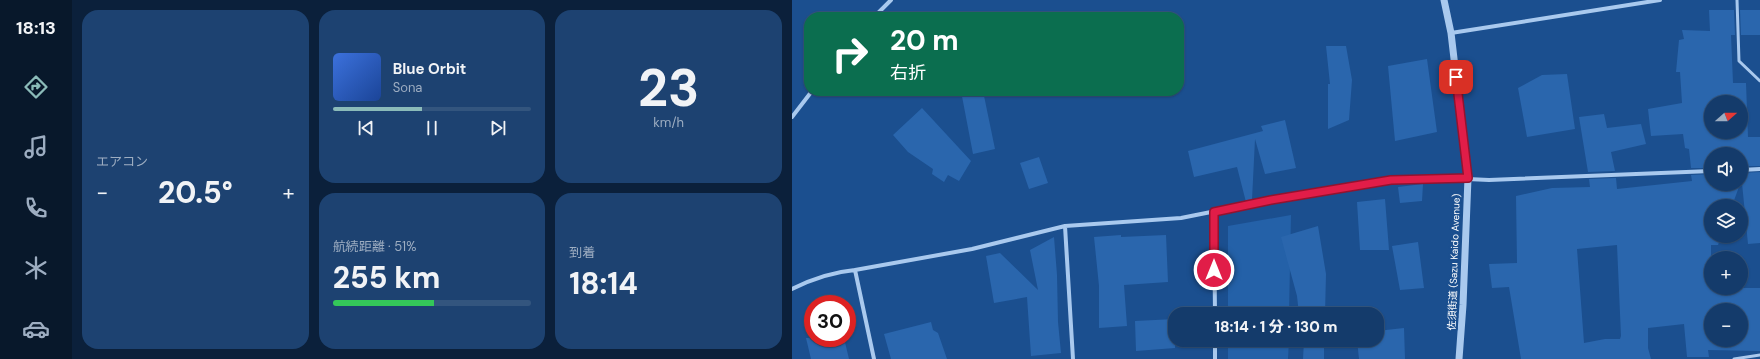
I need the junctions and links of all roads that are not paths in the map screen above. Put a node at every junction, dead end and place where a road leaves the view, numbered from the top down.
1 (891, 0) edge
2 (1444, 0) edge
3 (1660, 0) edge
4 (1737, 0) edge
5 (879, 12) edge
6 (1451, 33) junction
7 (1760, 81) edge
8 (808, 96) edge
9 (792, 117) edge
10 (1760, 169) edge
11 (1748, 170) edge
12 (1704, 171) edge
13 (1468, 178) junction
14 (1214, 212) junction
15 (1065, 226) junction
16 (856, 270) junction
17 (792, 289) edge
18 (1214, 307) edge
19 (1215, 347) edge
20 (1760, 355) edge
21 (874, 359) edge
22 (1073, 359) edge
23 (1215, 359) edge
24 (1459, 359) edge
25 (1734, 359) edge

1 - 5 street
2 - 6 street, 佐須街道 (Sazu Kaido Avenue)
3 - 6 street
4 - 7 lane
6 - 13 street, 佐須街道 (Sazu Kaido Avenue)
8 - 9 street
10 - 11 street
12 - 13 street
13 - 14 street
13 - 24 street, 佐須街道 (Sazu Kaido Avenue)
14 - 15 street
14 - 18 street
15 - 16 street
15 - 22 street
16 - 17 street
16 - 21 street
19 - 23 street
20 - 25 lane

